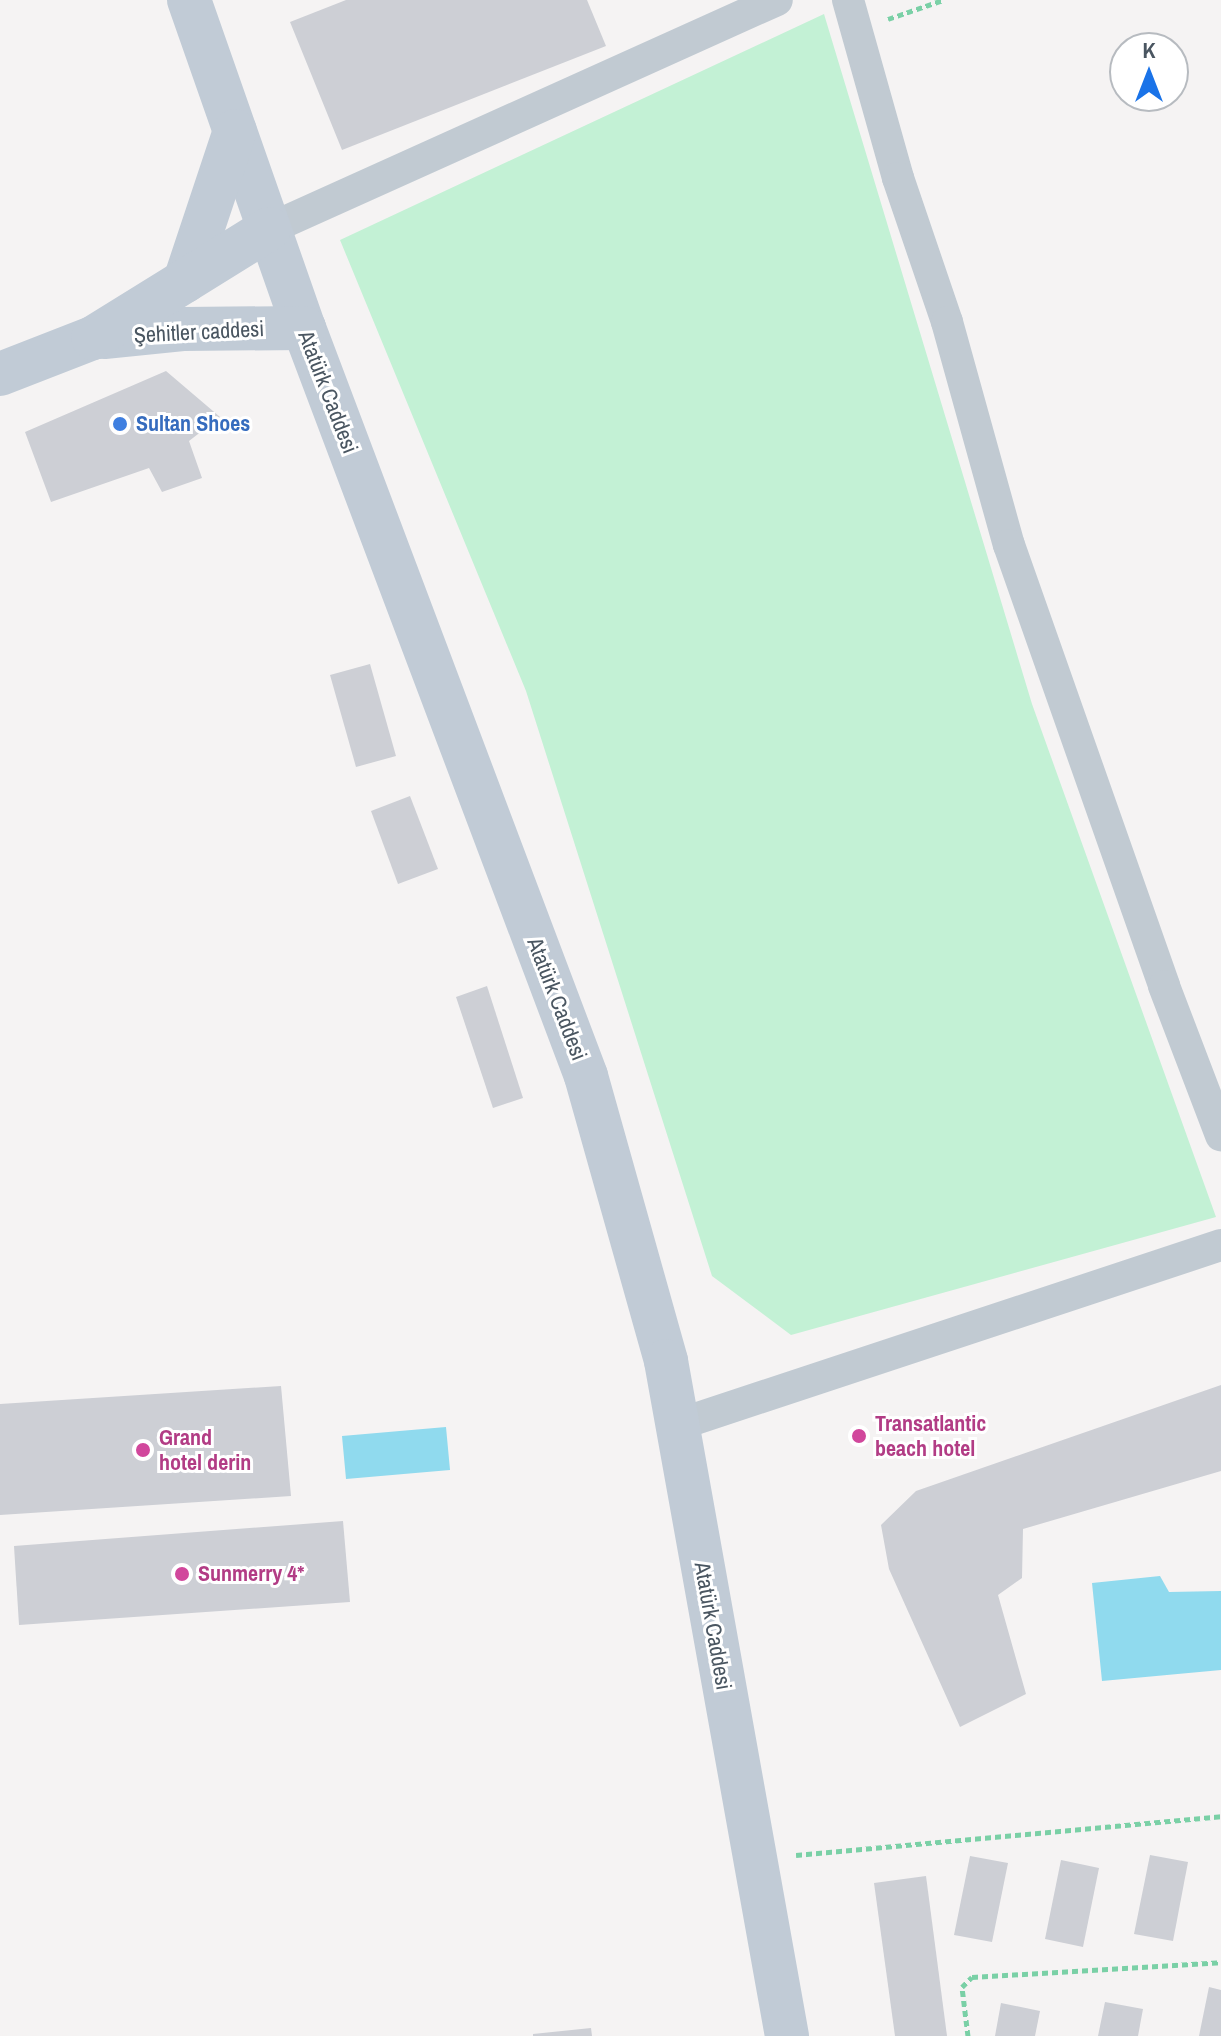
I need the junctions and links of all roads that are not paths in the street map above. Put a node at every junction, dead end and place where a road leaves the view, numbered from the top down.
1 (189, 0) edge
2 (777, 0) edge
3 (852, 15) edge
4 (235, 131) junction
5 (269, 229) junction
6 (185, 281) junction
7 (304, 328) junction
8 (93, 338) junction
9 (0, 374) edge
10 (1221, 1135) edge
11 (1221, 1245) edge
12 (677, 1425) junction
13 (787, 2036) edge

1 - 4 street, Atatürk Caddesi
2 - 5 street
3 - 10 street
4 - 5 street, Atatürk Caddesi
4 - 6 street
5 - 6 street, Şehitler caddesi
5 - 7 street, Atatürk Caddesi
6 - 8 street, Şehitler caddesi
7 - 8 street, Şehitler caddesi
7 - 12 street, Atatürk Caddesi
8 - 9 street, Şehitler caddesi
11 - 12 street
12 - 13 street, Atatürk Caddesi

